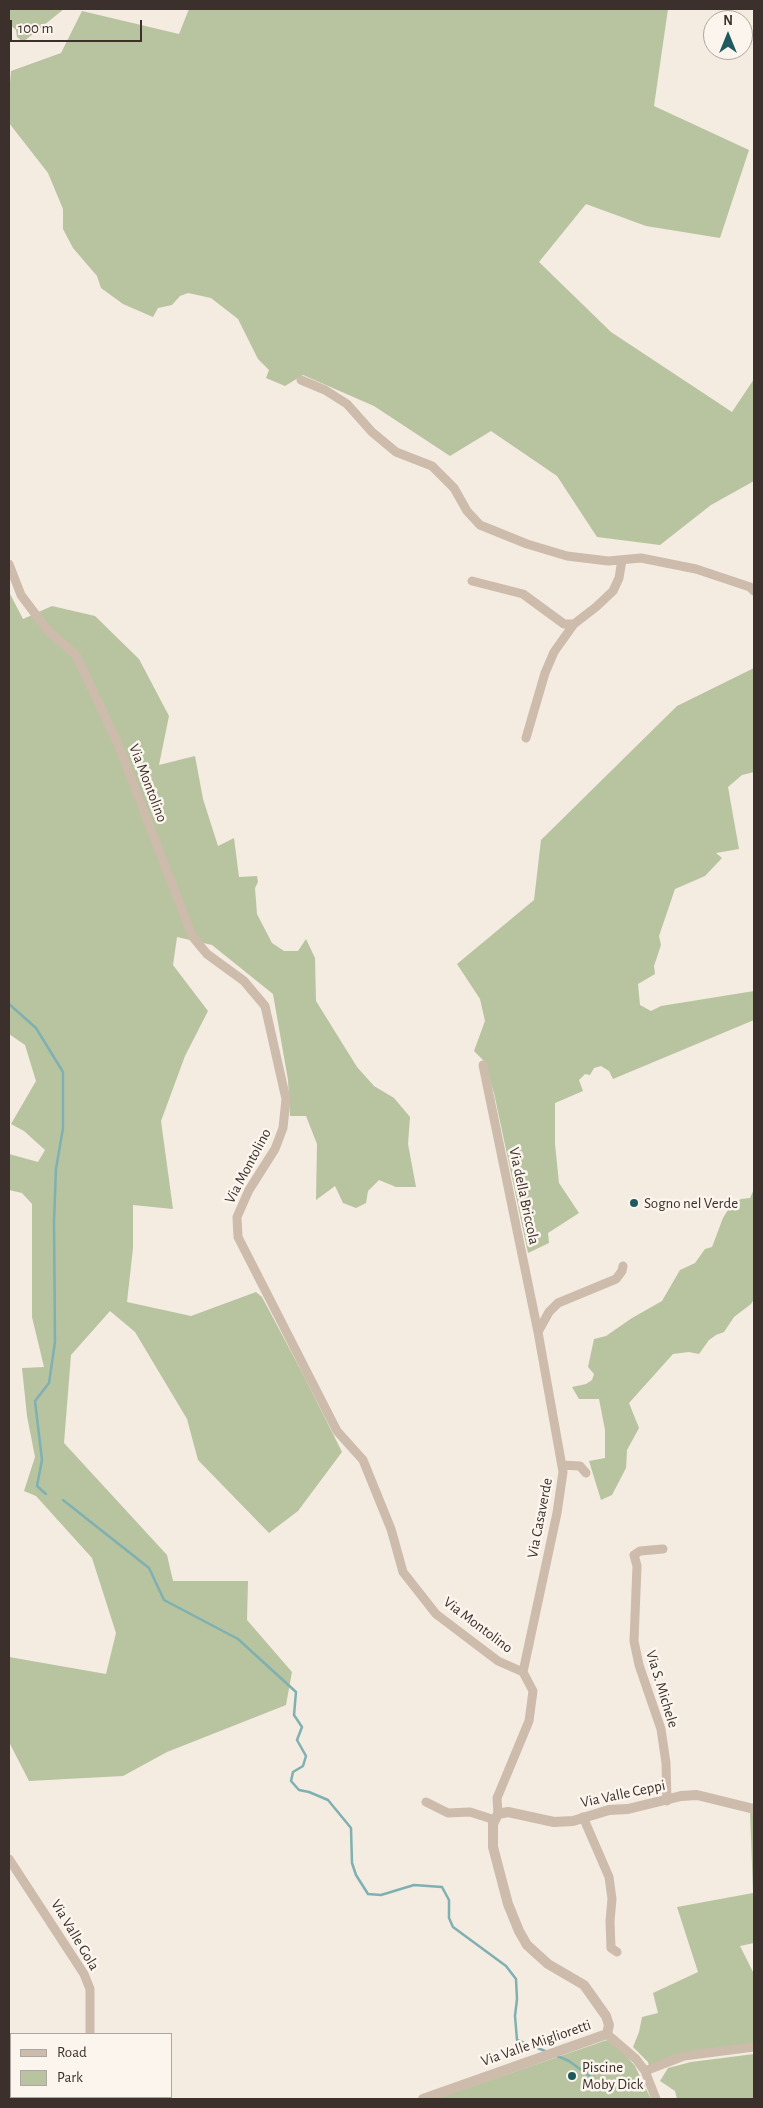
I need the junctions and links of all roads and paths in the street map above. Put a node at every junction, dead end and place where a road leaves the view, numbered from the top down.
1 (301, 380) dead end
2 (622, 560) junction
3 (9, 564) edge
4 (472, 581) dead end
5 (754, 591) edge
6 (574, 624) junction
7 (526, 738) dead end
8 (483, 1065) dead end
9 (623, 1266) dead end
10 (538, 1332) junction
11 (562, 1465) junction
12 (586, 1473) dead end
13 (662, 1549) dead end
14 (523, 1672) junction
15 (667, 1801) junction
16 (426, 1802) dead end
17 (754, 1808) edge
18 (497, 1817) junction
19 (583, 1817) junction
20 (9, 1859) edge
21 (617, 1952) dead end
22 (90, 2033) edge
23 (607, 2034) junction
24 (754, 2047) edge
25 (645, 2071) junction
26 (423, 2099) edge
27 (656, 2099) edge

1 - 2 street
2 - 5 street
2 - 6 street
3 - 14 street, Via Montolino
4 - 6 street
6 - 7 street
8 - 10 street, Via della Briccola
9 - 10 street
10 - 11 street, Via Casaverde
11 - 12 street
11 - 14 street, Via Casaverde
13 - 15 street, Via S. Michele
14 - 18 street
15 - 17 street, Via Valle Ceppi
15 - 19 street, Via Valle Ceppi
16 - 18 street
18 - 19 street, Via Valle Ceppi
18 - 23 street, Via Valle Miglioretti
19 - 21 street
20 - 22 street, Via Valle Gola
23 - 25 street
23 - 26 street, Via Valle Miglioretti
24 - 25 street
25 - 27 street

